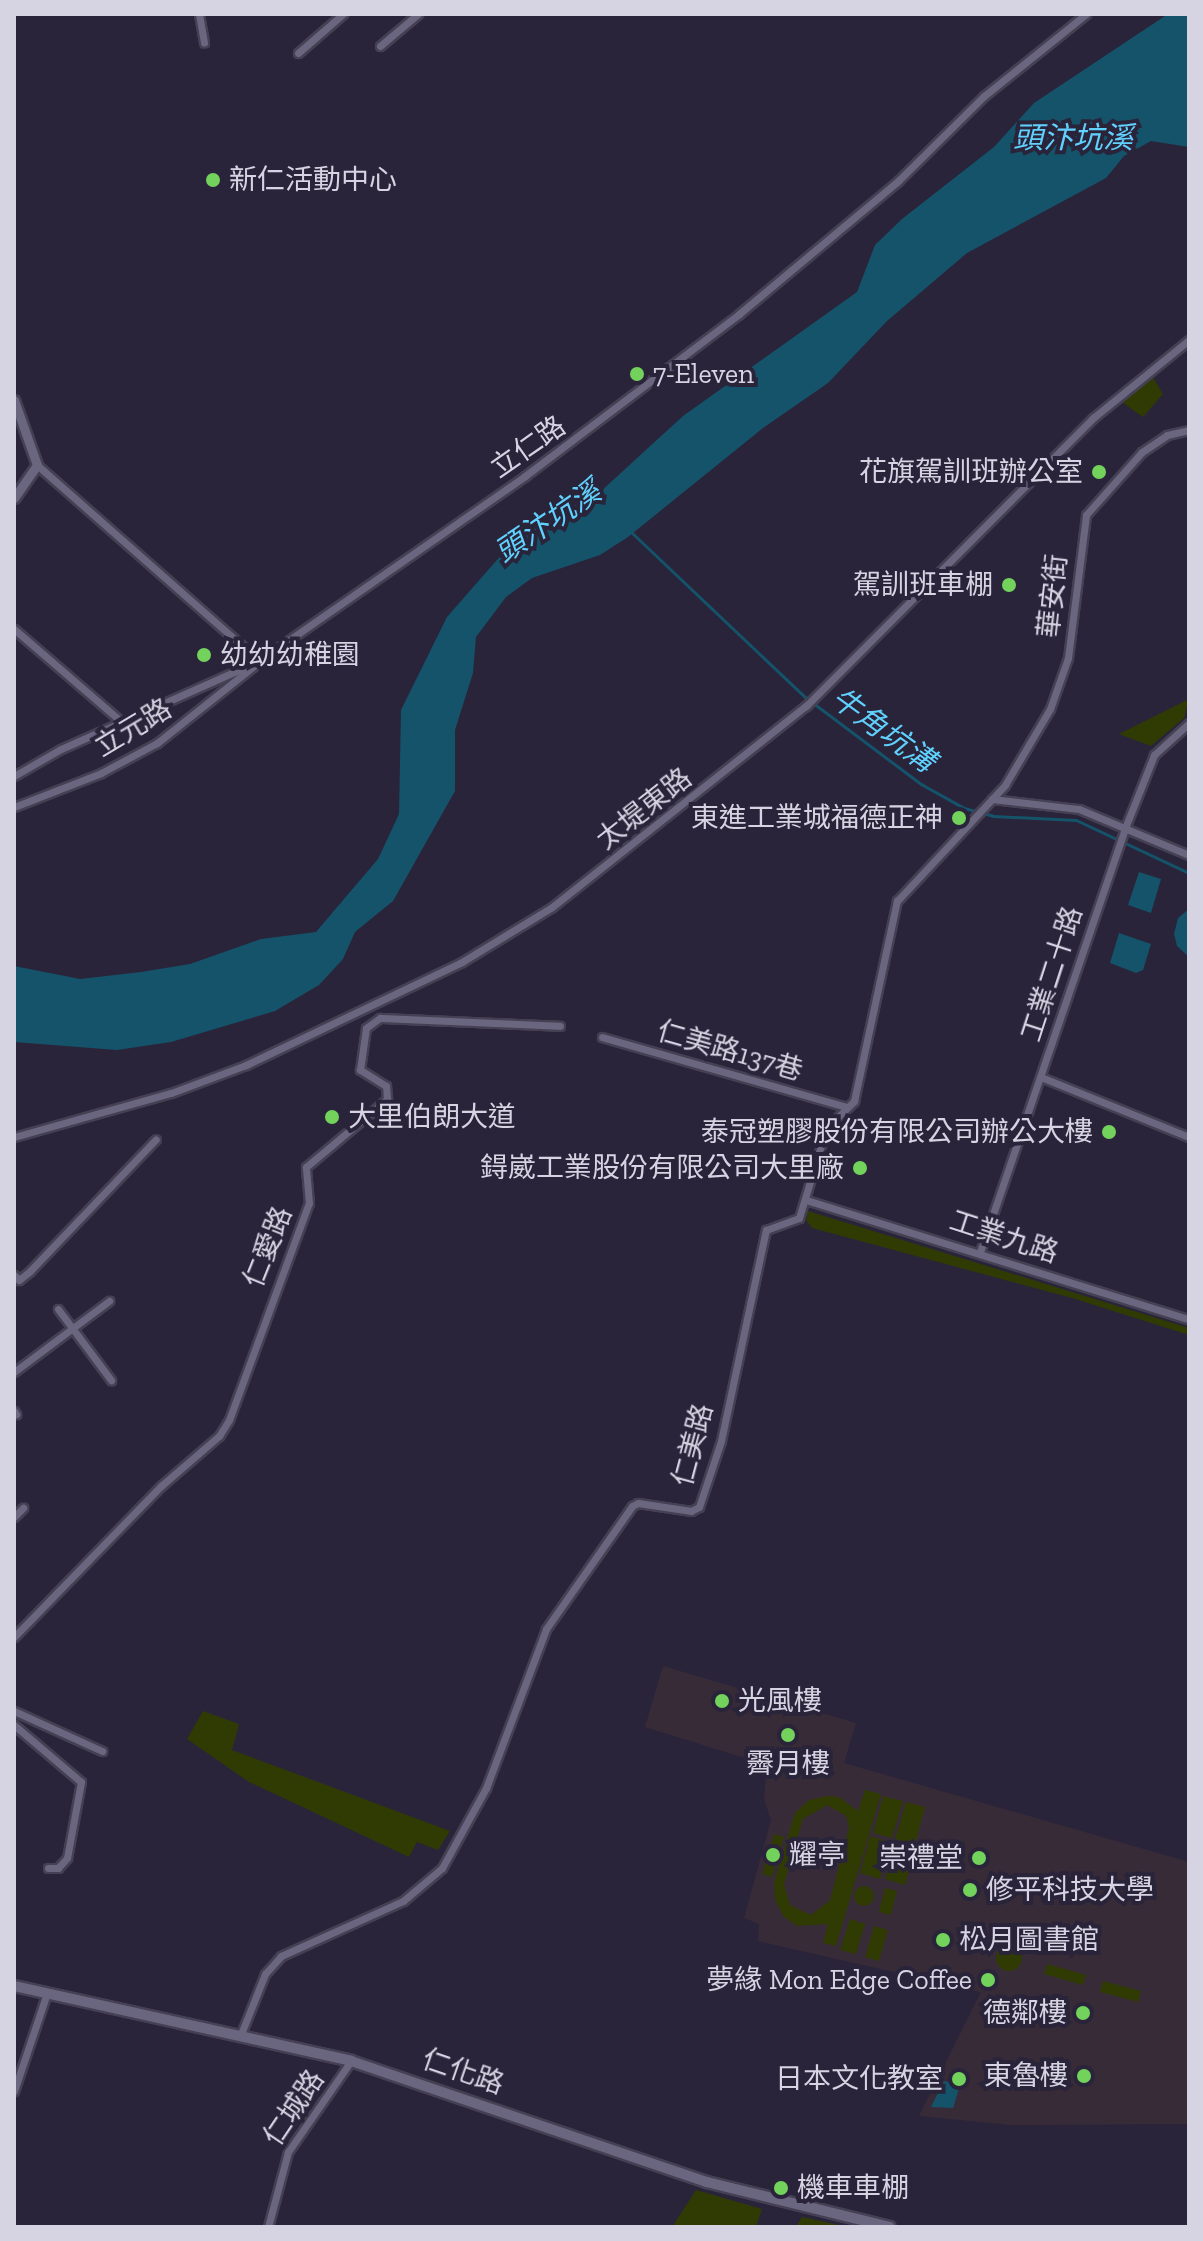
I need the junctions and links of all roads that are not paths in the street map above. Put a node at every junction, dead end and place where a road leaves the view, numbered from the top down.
1 (199, 14) edge
2 (343, 14) edge
3 (418, 14) edge
4 (1086, 14) edge
5 (204, 43) dead end
6 (380, 46) dead end
7 (298, 53) dead end
8 (1189, 340) edge
9 (14, 400) edge
10 (19, 424) edge
11 (1189, 430) edge
12 (37, 465) junction
13 (14, 498) edge
14 (14, 629) edge
15 (259, 661) junction
16 (123, 723) junction
17 (1189, 723) edge
18 (14, 776) edge
19 (989, 801) junction
20 (14, 807) edge
21 (977, 817) joint
22 (1124, 830) junction
23 (1189, 855) edge
24 (560, 1026) dead end
25 (602, 1037) dead end
26 (1041, 1077) junction
27 (846, 1107) junction
28 (14, 1137) edge
29 (1189, 1137) edge
30 (156, 1139) dead end
31 (806, 1200) junction
32 (980, 1252) junction
33 (16, 1279) edge
34 (109, 1301) dead end
35 (58, 1309) dead end
36 (1189, 1319) edge
37 (73, 1327) junction
38 (14, 1372) edge
39 (111, 1380) dead end
40 (23, 1508) dead end
41 (14, 1517) edge
42 (14, 1637) edge
43 (14, 1711) edge
44 (14, 1725) edge
45 (102, 1751) dead end
46 (48, 1868) dead end
47 (14, 1986) edge
48 (47, 1993) junction
49 (241, 2034) junction
50 (351, 2061) junction
51 (14, 2091) edge
52 (268, 2227) edge
53 (890, 2227) edge

1 - 5 street
2 - 7 street
3 - 6 street
4 - 15 street, 立仁路
8 - 28 street, 太堤東路
9 - 10 street
10 - 12 street
11 - 19 street, 華安街
12 - 13 street
12 - 15 street
14 - 16 street
15 - 16 street
15 - 20 street, 立元路
16 - 18 street
17 - 22 street, 工業二十路
19 - 21 street, 華安街
19 - 22 street
21 - 27 street, 仁美路
22 - 23 street
22 - 26 street, 工業二十路
24 - 42 street, 仁愛路
25 - 27 street, 仁美路137巷
26 - 29 street
26 - 32 street, 工業二十路
27 - 31 street, 仁美路
30 - 33 street
31 - 32 street, 工業九路
31 - 49 street, 仁美路
32 - 36 street, 工業九路
34 - 37 street
35 - 37 street
37 - 38 street
37 - 39 street
40 - 41 street
43 - 45 street
44 - 46 street
47 - 48 main road, 仁化路
48 - 49 main road, 仁化路
48 - 51 street
49 - 50 main road, 仁化路
50 - 52 street, 仁城路
50 - 53 main road, 仁化路

